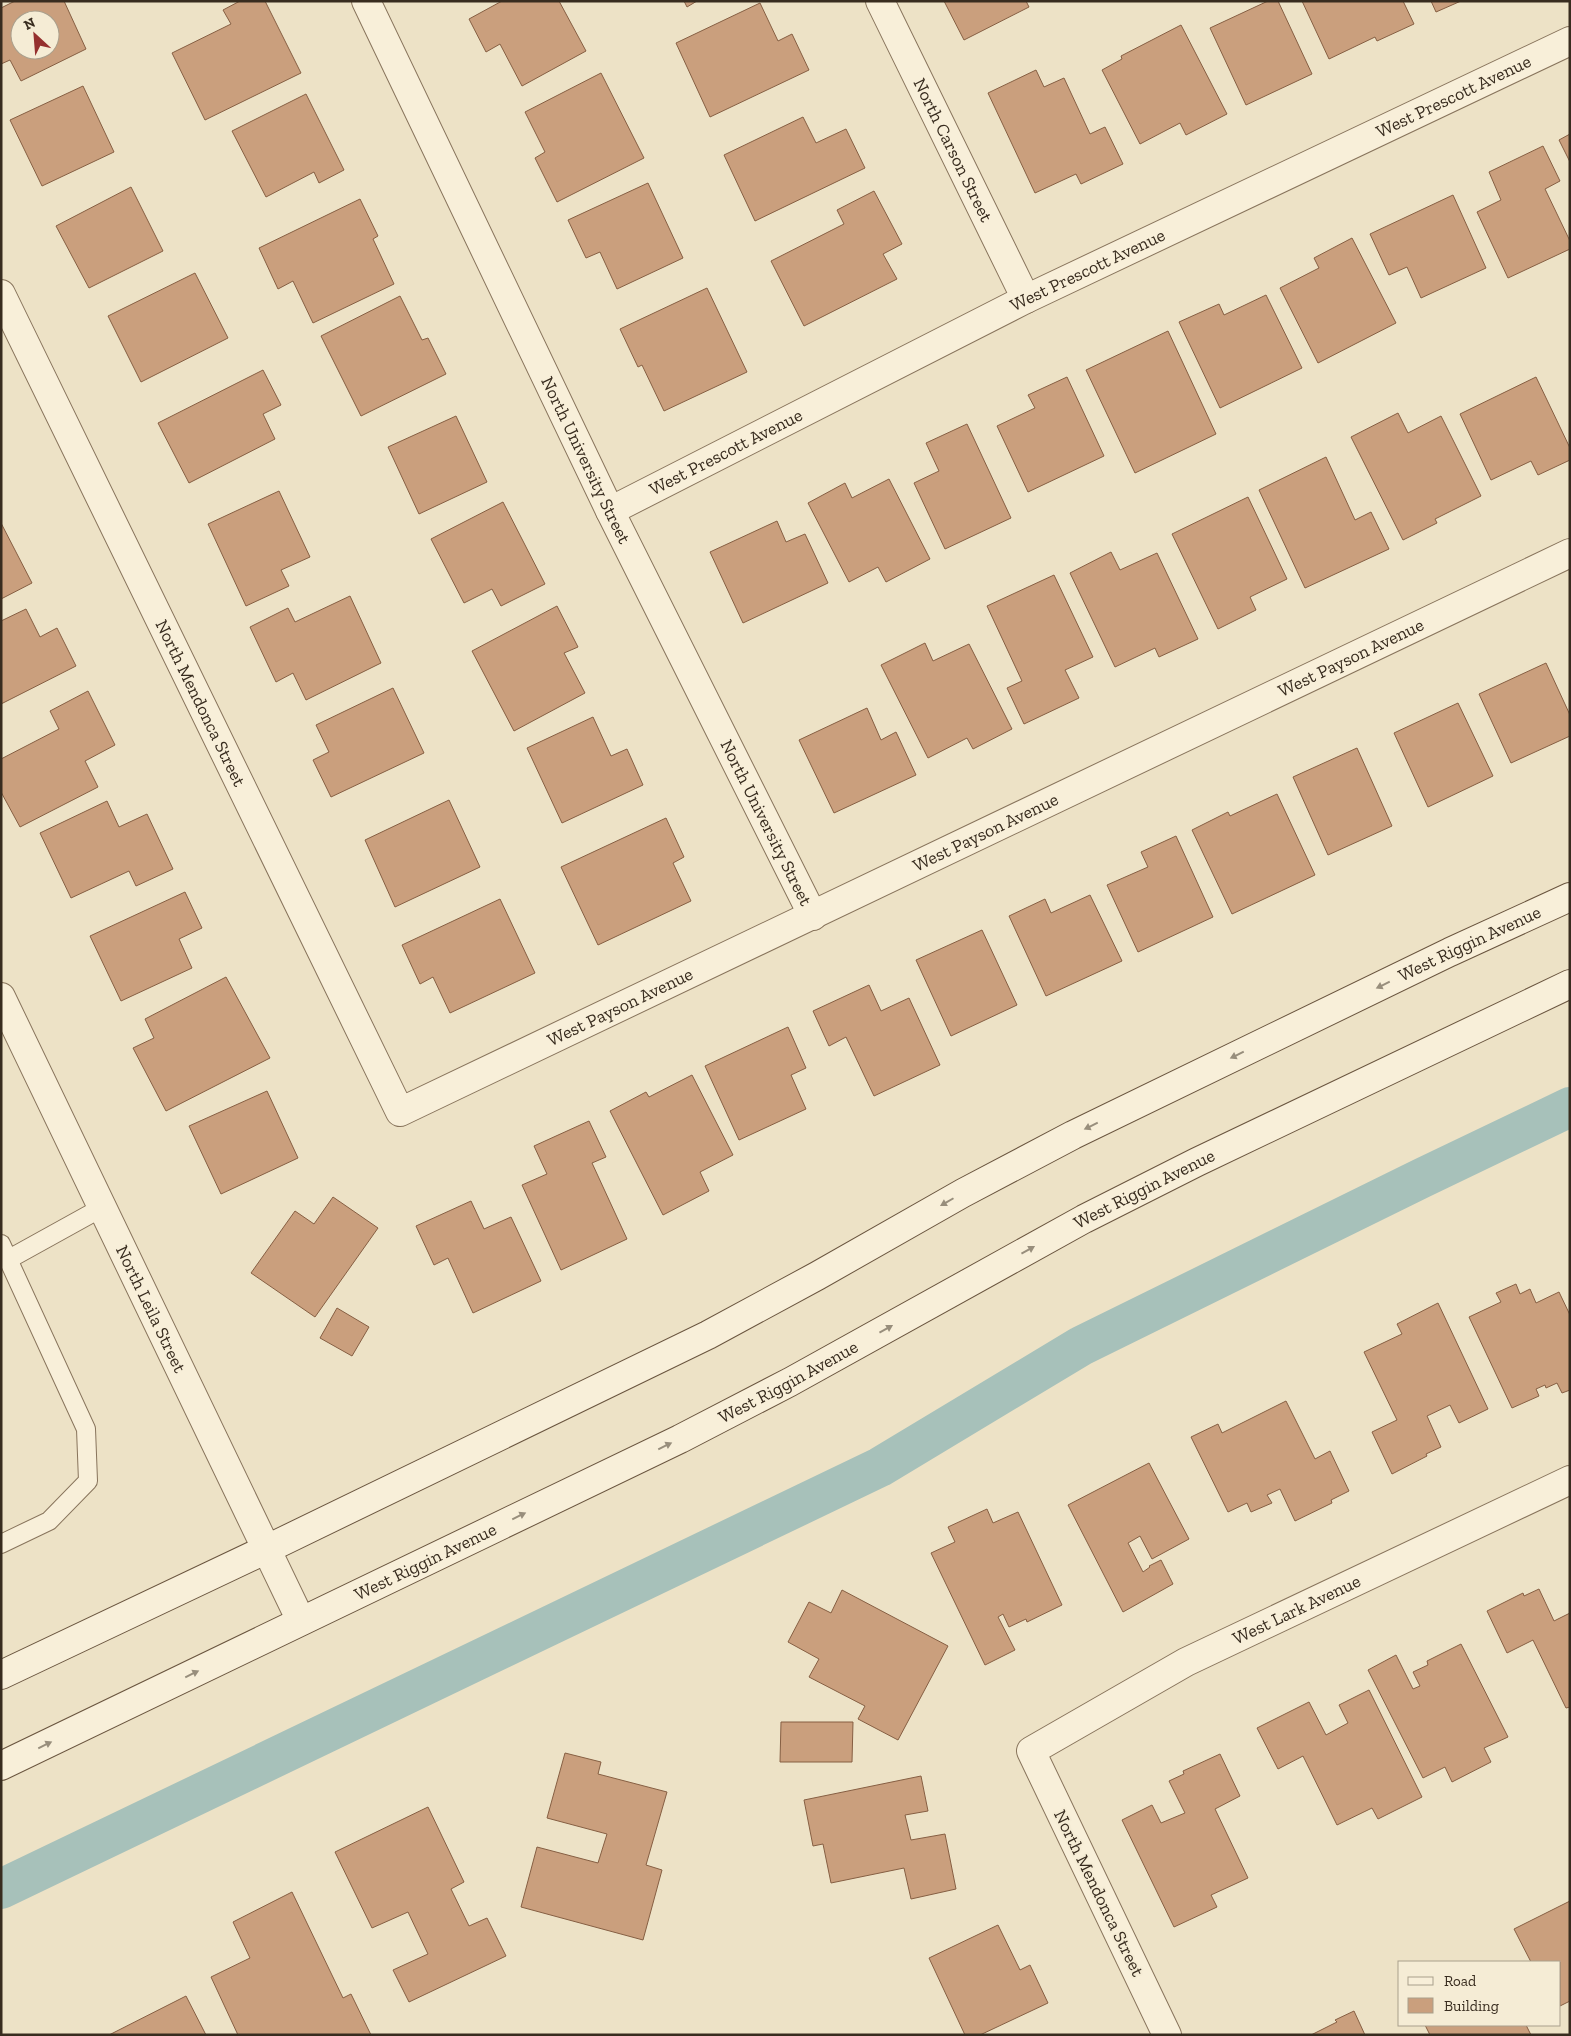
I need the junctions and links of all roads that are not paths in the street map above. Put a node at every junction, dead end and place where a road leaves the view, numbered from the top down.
1 (366, 1) edge
2 (880, 1) edge
3 (1570, 41) edge
4 (1, 294) edge
5 (1026, 299) junction
6 (610, 511) junction
7 (1570, 553) edge
8 (1570, 897) edge
9 (813, 916) junction
10 (1570, 984) edge
11 (1, 996) edge
12 (400, 1112) joint
13 (102, 1207) junction
14 (1, 1244) edge
15 (9, 1259) junction
16 (1570, 1480) edge
17 (1, 1544) edge
18 (267, 1549) junction
19 (301, 1621) junction
20 (1, 1675) edge
21 (1031, 1751) joint
22 (1, 1766) edge
23 (1167, 2035) edge

1 - 6 street, North University Street
2 - 5 street, North Carson Street
3 - 5 street, West Prescott Avenue
4 - 12 street, North Mendonca Street
5 - 6 street, West Prescott Avenue
6 - 9 street, North University Street
7 - 9 street, West Payson Avenue
8 -> 18 street, West Riggin Avenue
9 - 12 street, West Payson Avenue
19 -> 10 street, West Riggin Avenue
11 - 13 street, North Leila Street
13 - 15 lane
13 - 18 street, North Leila Street
14 - 15 lane
15 - 17 lane
16 - 21 street, West Lark Avenue
18 - 19 street, North Leila Street
18 - 20 street, West Riggin Avenue
22 -> 19 street, West Riggin Avenue
21 - 23 street, North Mendonca Street

